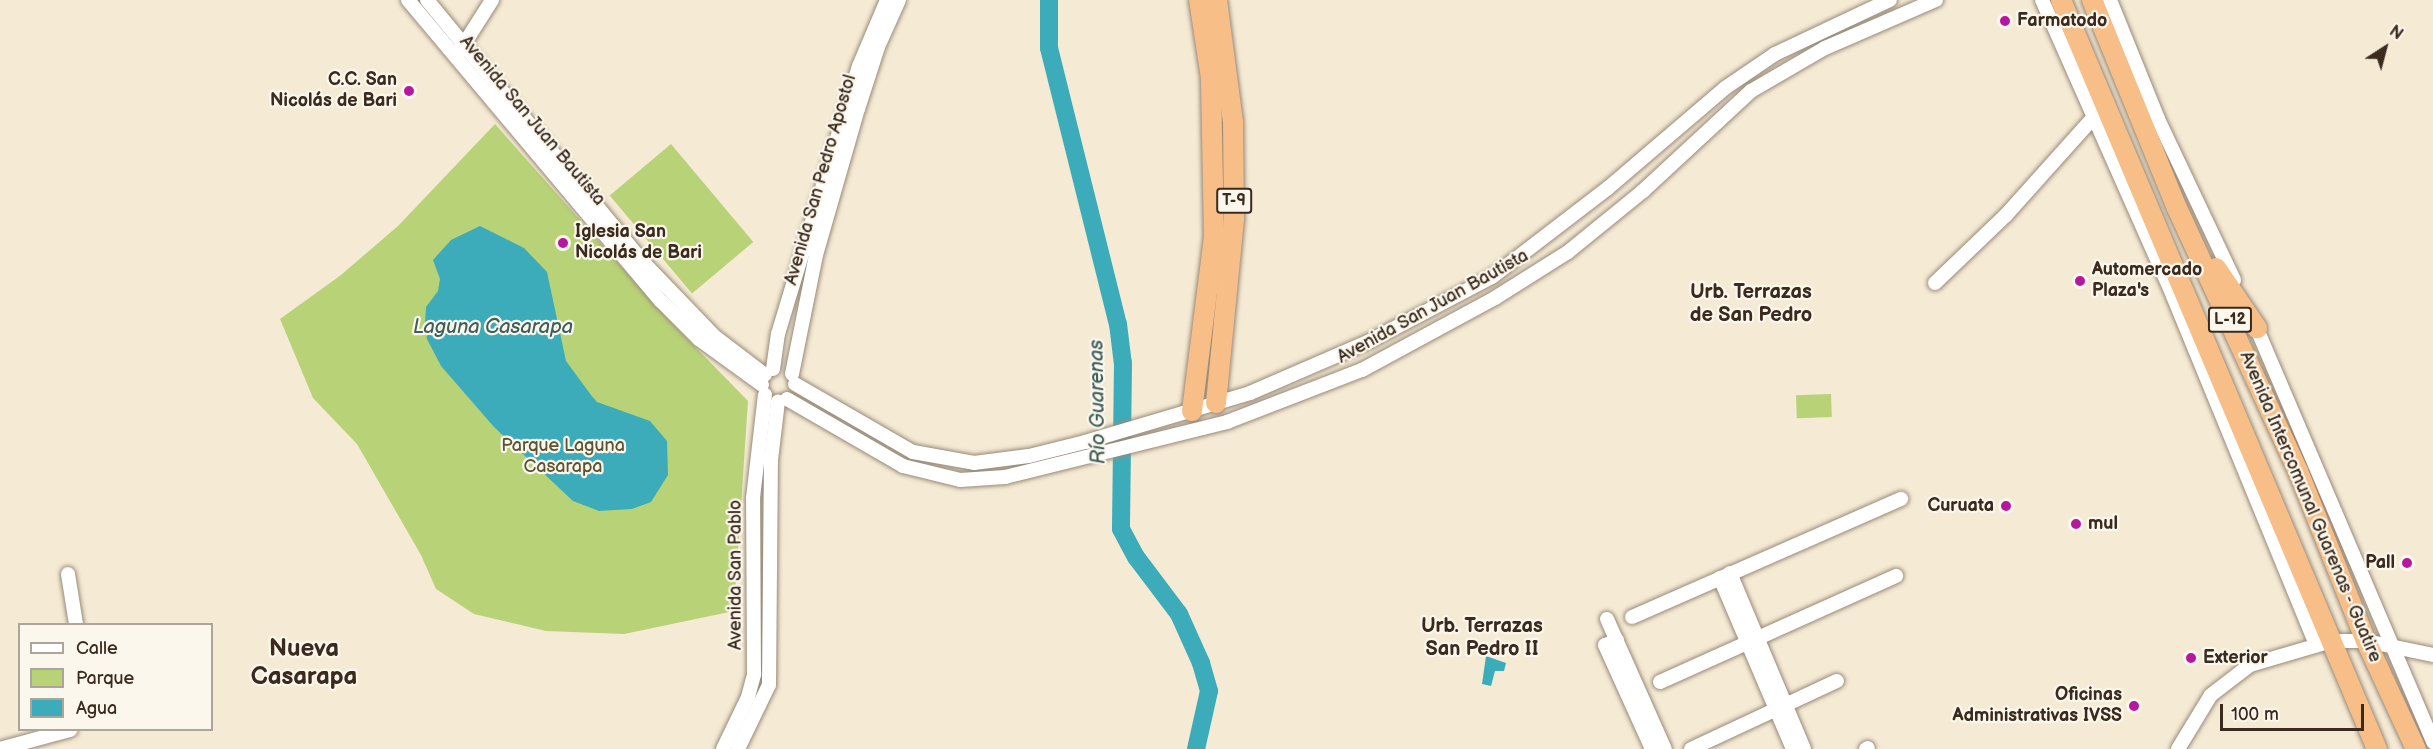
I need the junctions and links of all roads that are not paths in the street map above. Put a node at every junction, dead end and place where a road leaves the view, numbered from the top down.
1 (408, 0) edge
2 (427, 0) edge
3 (492, 0) edge
4 (887, 0) edge
5 (899, 0) edge
6 (1199, 0) edge
7 (1217, 0) edge
8 (1890, 0) edge
9 (1936, 0) edge
10 (2042, 0) edge
11 (2061, 0) edge
12 (2092, 0) edge
13 (2110, 0) edge
14 (464, 45) junction
15 (456, 57) junction
16 (2094, 117) junction
17 (2177, 208) junction
18 (1935, 283) dead end
19 (2257, 328) junction
20 (793, 379) junction
21 (772, 387) junction
22 (1216, 403) junction
23 (1192, 411) junction
24 (1208, 427) junction
25 (1901, 499) dead end
26 (68, 574) dead end
27 (1725, 575) junction
28 (1896, 576) dead end
29 (2303, 609) joint
30 (1632, 617) dead end
31 (1607, 619) dead end
32 (76, 623) edge
33 (1753, 641) junction
34 (2366, 641) junction
35 (2324, 642) junction
36 (2391, 648) junction
37 (2433, 655) edge
38 (1619, 658) junction
39 (1837, 681) dead end
40 (1660, 682) dead end
41 (748, 697) junction
42 (763, 700) junction
43 (1781, 709) junction
44 (63, 731) edge
45 (2433, 742) edge
46 (0, 749) edge
47 (723, 749) edge
48 (738, 749) edge
49 (1652, 749) edge
50 (1665, 749) edge
51 (1691, 749) edge
52 (1793, 749) edge
53 (1804, 749) edge
54 (2178, 749) edge
55 (2377, 749) edge
56 (2416, 749) edge

1 - 15 street, Avenida San Juan Bautista
2 - 14 street, Avenida San Juan Bautista
3 - 14 street
4 - 21 street, Avenida San Pedro Apostol
5 - 20 street, Avenida San Pedro Apostol
6 - 23 highway, T-9
7 - 22 highway, T-9
8 - 22 street, Avenida San Juan Bautista
9 - 24 street, Avenida San Juan Bautista
10 - 16 street, L-12
11 - 35 highway, Avenida Intercomunal Guarenas - Guatire / L-12
12 - 17 highway, Avenida Intercomunal Guarenas - Guatire / L-12
13 - 19 street, Avenida Intercomunal Guarenas - Guatire / L-12
14 - 15 street
14 - 21 street, Avenida San Juan Bautista
15 - 21 street, Avenida San Juan Bautista
16 - 18 street
16 - 29 street, L-12
17 - 19 highway
17 - 34 highway, Avenida Intercomunal Guarenas - Guatire / L-12
19 - 36 street, Avenida Intercomunal Guarenas - Guatire / L-12
20 - 21 street
20 - 21 street, Avenida San Juan Bautista
20 - 23 street, Avenida San Juan Bautista
21 - 24 street, Avenida San Juan Bautista
21 - 41 street, Avenida San Pablo
21 - 42 street, Avenida San Pablo
22 - 23 street, Avenida San Juan Bautista
22 - 24 street, T-9
23 - 24 street
25 - 27 street
26 - 32 street
27 - 30 street
27 - 33 street
28 - 33 street
29 - 35 highway
31 - 38 street
33 - 40 street
33 - 43 street
34 - 35 street
34 - 36 street
34 - 56 highway, Avenida Intercomunal Guarenas - Guatire / L-12
35 - 54 street
35 - 55 highway, Avenida Intercomunal Guarenas - Guatire / L-12
36 - 37 street
36 - 45 street, Avenida Intercomunal Guarenas - Guatire / L-12
38 - 49 street
38 - 50 street
39 - 43 street
41 - 42 street
41 - 47 street, Avenida San Pablo
42 - 48 street, Avenida San Pablo
43 - 51 street
43 - 52 street
43 - 53 street
44 - 46 street

